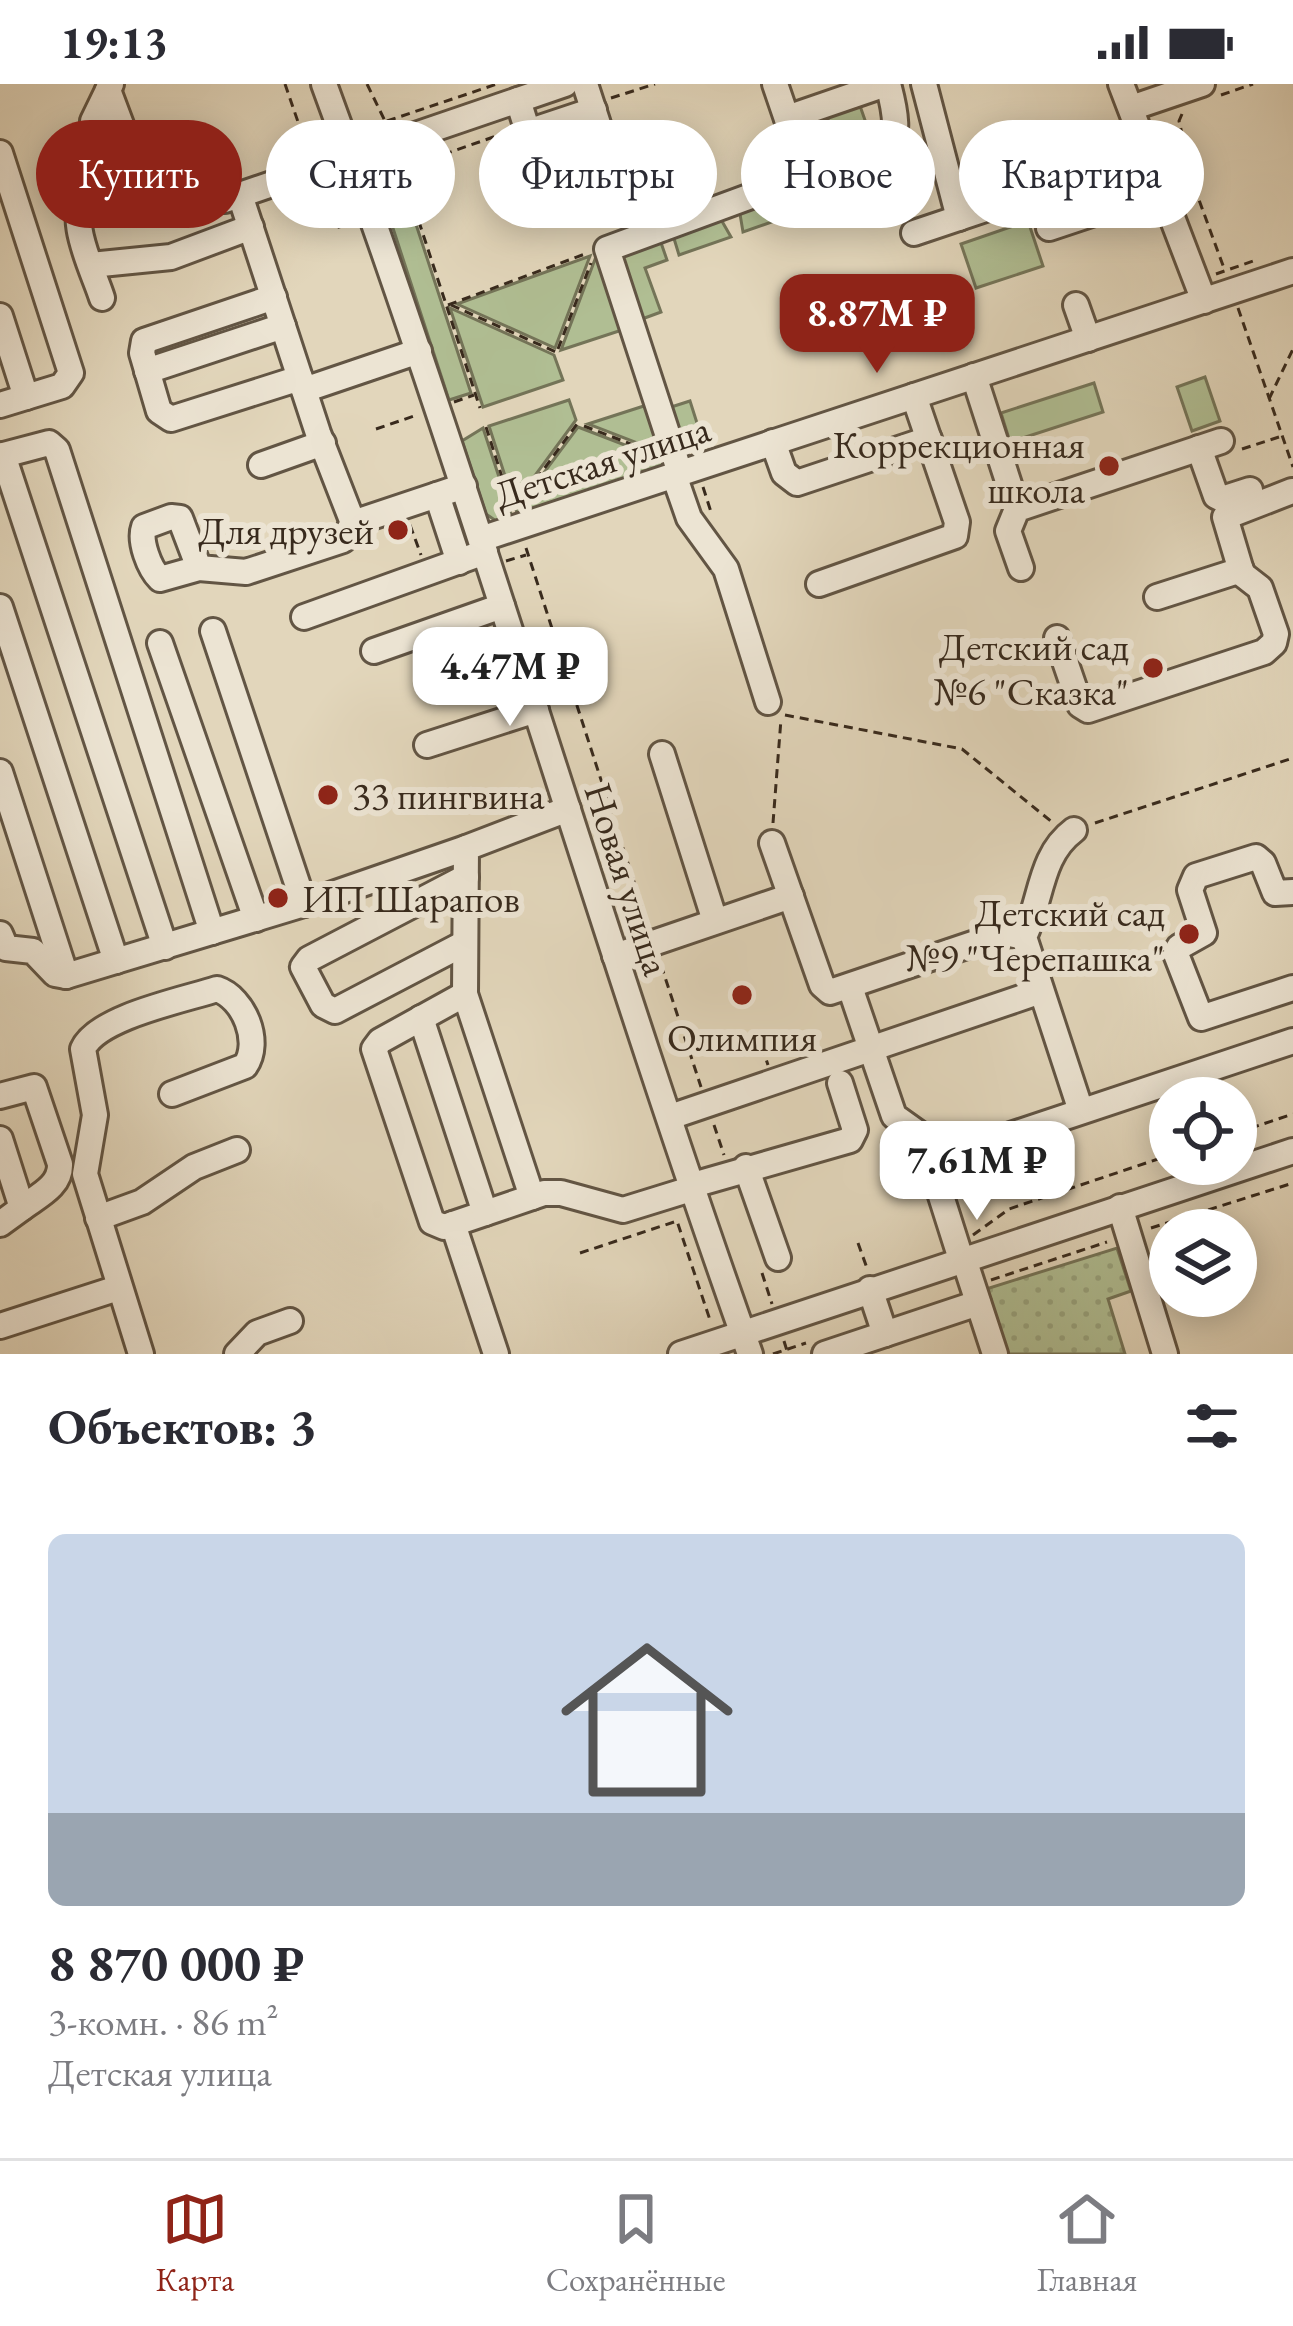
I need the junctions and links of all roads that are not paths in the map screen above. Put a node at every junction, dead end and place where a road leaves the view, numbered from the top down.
1 (324, 84) edge
2 (585, 84) edge
3 (775, 84) edge
4 (887, 84) edge
5 (923, 84) edge
6 (1121, 84) edge
7 (556, 85) edge
8 (109, 87) edge
9 (1210, 90) edge
10 (507, 92) edge
11 (1131, 108) junction
12 (594, 110) junction
13 (787, 118) junction
14 (95, 120) edge
15 (337, 120) edge
16 (441, 120) edge
17 (522, 120) edge
18 (564, 120) edge
19 (597, 120) edge
20 (1136, 120) edge
21 (0, 153) edge
22 (741, 200) edge
23 (242, 201) edge
24 (959, 218) joint
25 (251, 227) junction
26 (80, 228) edge
27 (375, 228) edge
28 (1177, 228) edge
29 (914, 233) dead end
30 (92, 265) junction
31 (1293, 271) edge
32 (274, 297) junction
33 (102, 298) dead end
34 (1204, 301) junction
35 (1076, 305) dead end
36 (0, 316) edge
37 (283, 326) junction
38 (1088, 340) junction
39 (418, 351) junction
40 (147, 371) junction
41 (974, 376) junction
42 (302, 384) junction
43 (914, 396) junction
44 (26, 397) junction
45 (0, 405) edge
46 (929, 439) junction
47 (773, 442) junction
48 (323, 443) junction
49 (2, 455) edge
50 (261, 465) dead end
51 (677, 474) junction
52 (464, 486) junction
53 (1293, 491) edge
54 (437, 495) junction
55 (1017, 509) junction
56 (353, 523) junction
57 (483, 546) junction
58 (459, 562) junction
59 (199, 568) dead end
60 (1021, 568) dead end
61 (1241, 570) junction
62 (819, 584) dead end
63 (1157, 597) dead end
64 (502, 606) junction
65 (0, 607) edge
66 (304, 617) dead end
67 (213, 631) dead end
68 (1057, 638) dead end
69 (160, 644) dead end
70 (374, 651) dead end
71 (775, 708) road end
72 (536, 710) junction
73 (427, 745) dead end
74 (662, 754) dead end
75 (0, 772) edge
76 (568, 808) junction
77 (1071, 832) road end
78 (772, 843) dead end
79 (466, 848) junction
80 (466, 877) junction
81 (1293, 892) edge
82 (790, 896) junction
83 (304, 904) junction
84 (256, 919) junction
85 (716, 922) junction
86 (212, 932) junction
87 (0, 934) edge
88 (1024, 937) junction
89 (465, 943) junction
90 (165, 946) junction
91 (615, 956) junction
92 (116, 962) junction
93 (66, 976) junction
94 (850, 987) junction
95 (1293, 988) edge
96 (1042, 991) junction
97 (465, 994) junction
98 (422, 1018) junction
99 (1293, 1041) edge
100 (871, 1050) junction
101 (1215, 1077) edge
102 (840, 1083) dead end
103 (172, 1094) dead end
104 (0, 1096) edge
105 (1149, 1096) edge
106 (1081, 1111) junction
107 (670, 1117) junction
108 (0, 1138) edge
109 (237, 1150) dead end
110 (1293, 1151) edge
111 (1257, 1160) edge
112 (923, 1164) junction
113 (738, 1170) junction
114 (1178, 1185) edge
115 (693, 1186) junction
116 (532, 1198) junction
117 (1120, 1207) junction
118 (22, 1208) junction
119 (485, 1213) junction
120 (98, 1218) junction
121 (0, 1224) edge
122 (453, 1224) junction
123 (768, 1259) road end
124 (958, 1261) junction
125 (870, 1281) junction
126 (118, 1288) junction
127 (976, 1294) junction
128 (290, 1321) dead end
129 (0, 1326) edge
130 (885, 1334) junction
131 (746, 1343) edge
132 (815, 1348) edge
133 (141, 1354) edge
134 (237, 1354) edge
135 (496, 1354) edge
136 (682, 1354) edge
137 (995, 1354) edge
138 (1166, 1354) edge

1 - 15 street, Новая улица
2 - 12 street
3 - 13 street
4 - 13 street
4 - 13 street
5 - 24 street
6 - 11 street
7 - 10 street
8 - 14 street
9 - 11 street
10 - 16 street
10 - 17 street
11 - 20 street
12 - 18 street
12 - 19 street
21 - 44 street
22 - 51 street
23 - 25 street
24 - 29 street
25 - 30 street
25 - 32 street
26 - 30 street
27 - 39 street, Новая улица
28 - 34 street
30 - 33 street
31 - 34 street, Детская улица
32 - 37 street
32 - 40 street
34 - 38 street, Детская улица
35 - 38 street
36 - 44 street
37 - 40 street
37 - 42 street
38 - 41 street, Детская улица
39 - 42 street
39 - 52 street, Новая улица
40 - 42 street
41 - 43 street, Детская улица
41 - 55 street
42 - 48 street
43 - 46 street
43 - 47 street, Детская улица
44 - 45 street
46 - 47 street
46 - 62 street
47 - 51 street, Детская улица
48 - 50 street
48 - 56 street
49 - 86 street
49 - 90 street
51 - 57 street, Детская улица
51 - 71 street
52 - 54 street
52 - 57 street, Новая улица
53 - 55 street
53 - 61 street
54 - 56 street
54 - 58 street
55 - 60 street
56 - 59 street
57 - 58 street, Детская улица
57 - 64 street, Новая улица
58 - 66 street, Детская улица
61 - 63 street
61 - 68 street
64 - 70 street
64 - 72 street, Новая улица
65 - 92 street
67 - 83 street
69 - 84 street
72 - 73 street
72 - 76 street, Новая улица
74 - 85 street
75 - 93 street
76 - 79 street
76 - 91 street, Новая улица
77 - 88 street
78 - 82 street
79 - 80 street
79 - 83 street
80 - 89 street
80 - 89 street
81 - 95 street
82 - 85 street
82 - 94 street
83 - 84 street
84 - 86 street
85 - 91 street
86 - 90 street
87 - 93 street
88 - 94 street
88 - 96 street
89 - 97 street
90 - 92 street
91 - 107 street, Новая улица
92 - 93 street
94 - 100 street
96 - 100 street
96 - 106 street
97 - 98 street
97 - 116 street
98 - 119 street
98 - 122 street
99 - 101 street
100 - 107 street
100 - 112 street
102 - 113 street
103 - 120 street
104 - 118 street
105 - 106 street
106 - 112 street
107 - 115 street, Новая улица
108 - 118 street
109 - 120 street
110 - 111 street
112 - 124 street
113 - 115 street
113 - 123 street
114 - 117 street
115 - 116 street
115 - 131 street, Новая улица
116 - 119 street
117 - 124 street
117 - 138 street
118 - 121 street
119 - 122 street
120 - 126 street
122 - 135 street
124 - 125 street
124 - 127 street
125 - 130 street
125 - 131 street
126 - 129 street
126 - 133 street
127 - 130 street
127 - 137 street
128 - 134 street
130 - 132 street
131 - 136 street

